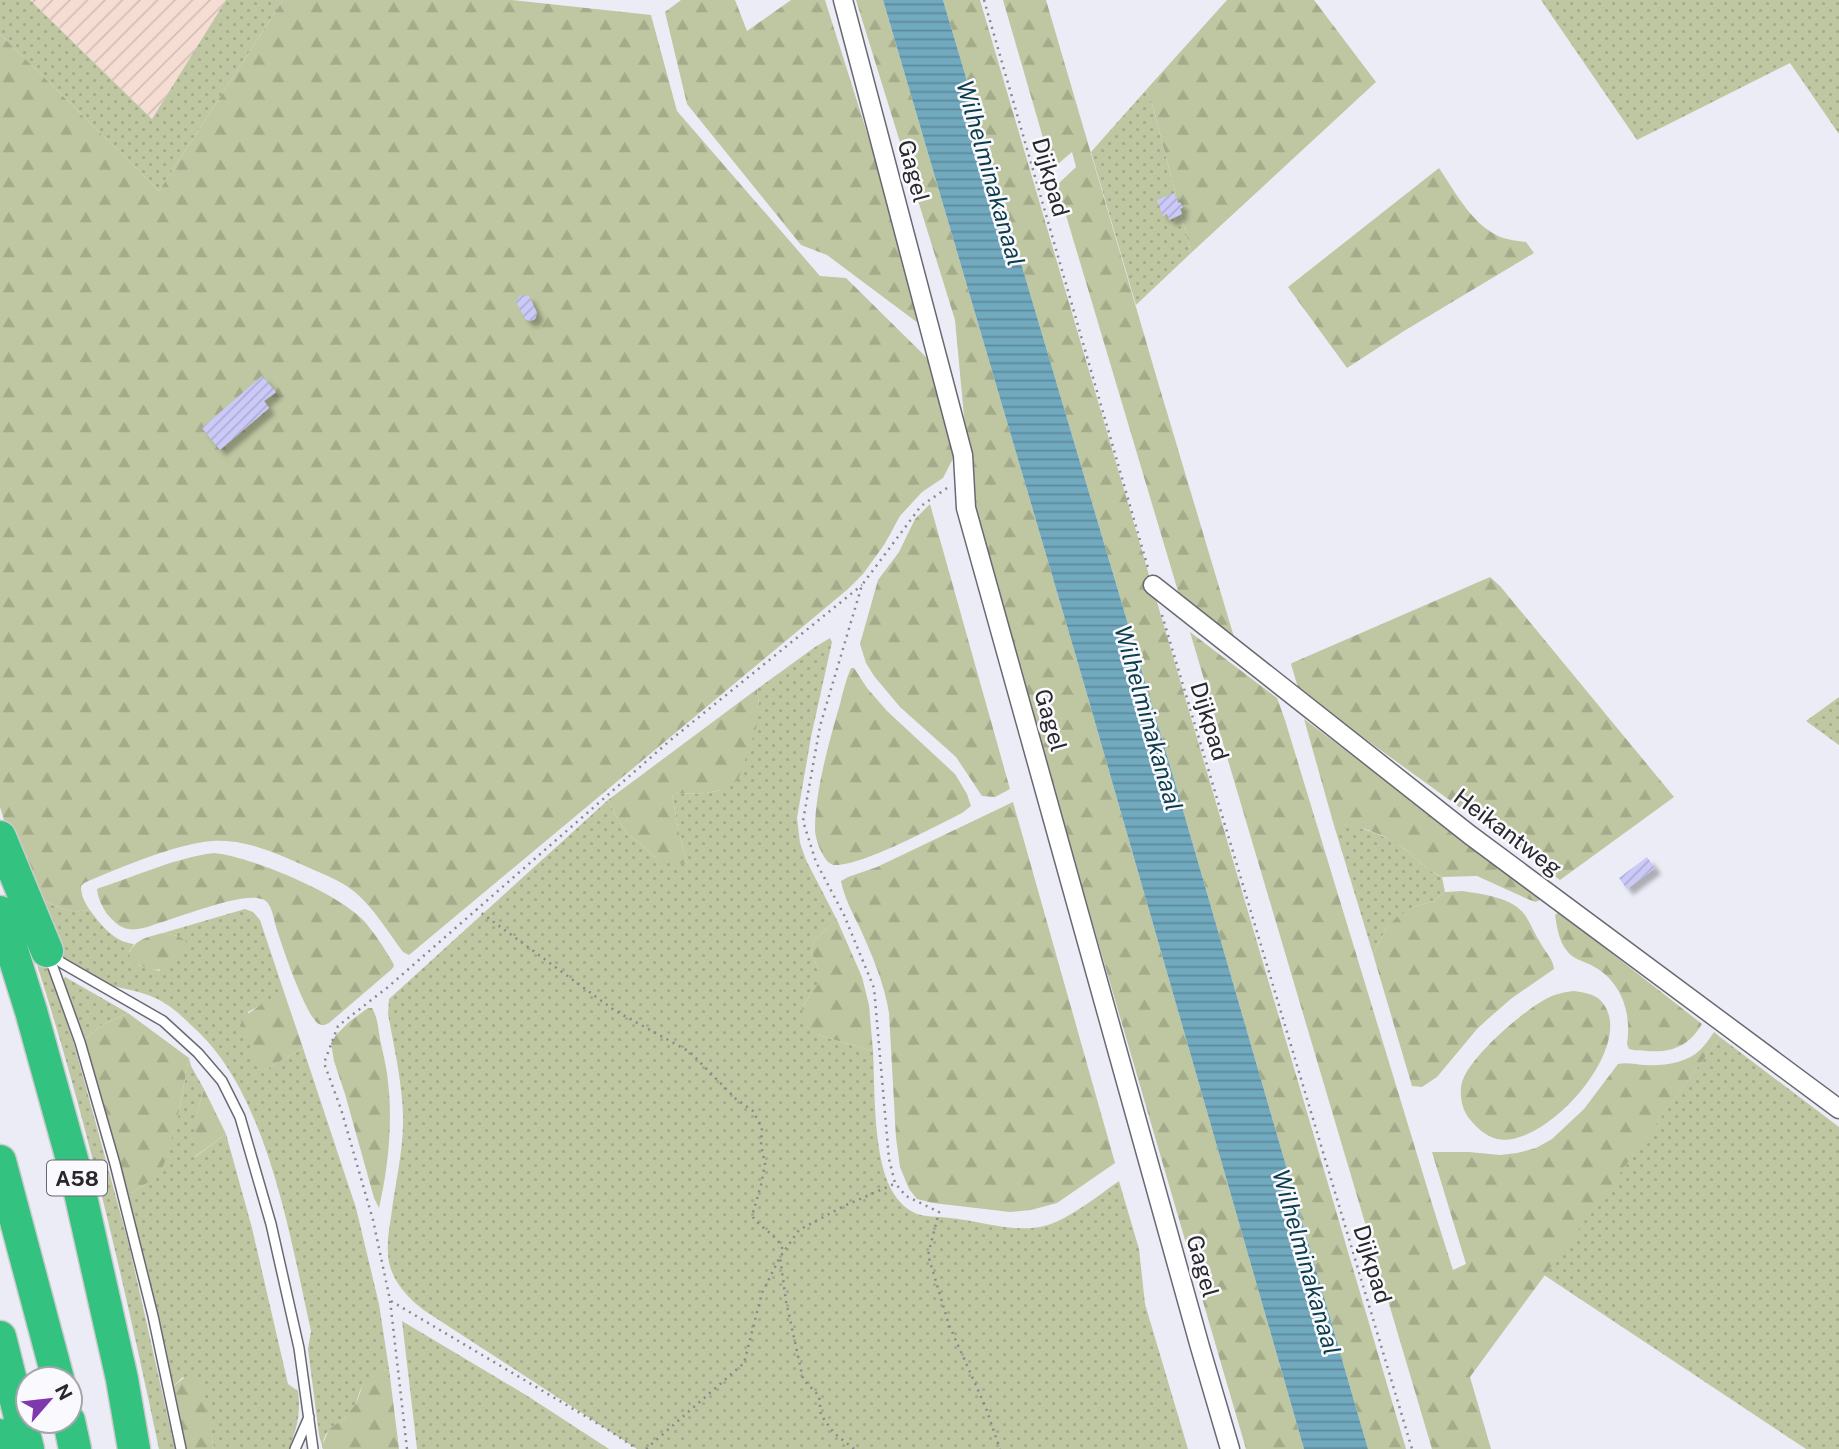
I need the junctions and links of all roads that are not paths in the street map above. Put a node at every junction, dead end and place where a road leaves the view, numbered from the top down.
1 (843, 0) edge
2 (1153, 585) road end
3 (0, 837) edge
4 (0, 912) edge
5 (47, 951) junction
6 (1839, 1109) edge
7 (0, 1161) edge
8 (0, 1337) edge
9 (54, 1365) edge
10 (309, 1415) junction
11 (0, 1435) edge
12 (4, 1449) edge
13 (29, 1449) edge
14 (134, 1449) edge
15 (181, 1449) edge
16 (295, 1449) edge
17 (313, 1449) edge
18 (1230, 1449) edge

1 - 18 street, Gagel
2 - 6 street, Heikantweg
3 - 5 highway, A58
4 - 14 highway, A58
5 - 10 lane
5 - 15 lane, A58
7 - 9 highway
8 - 13 highway
10 - 16 lane
10 - 17 lane
11 - 12 highway

